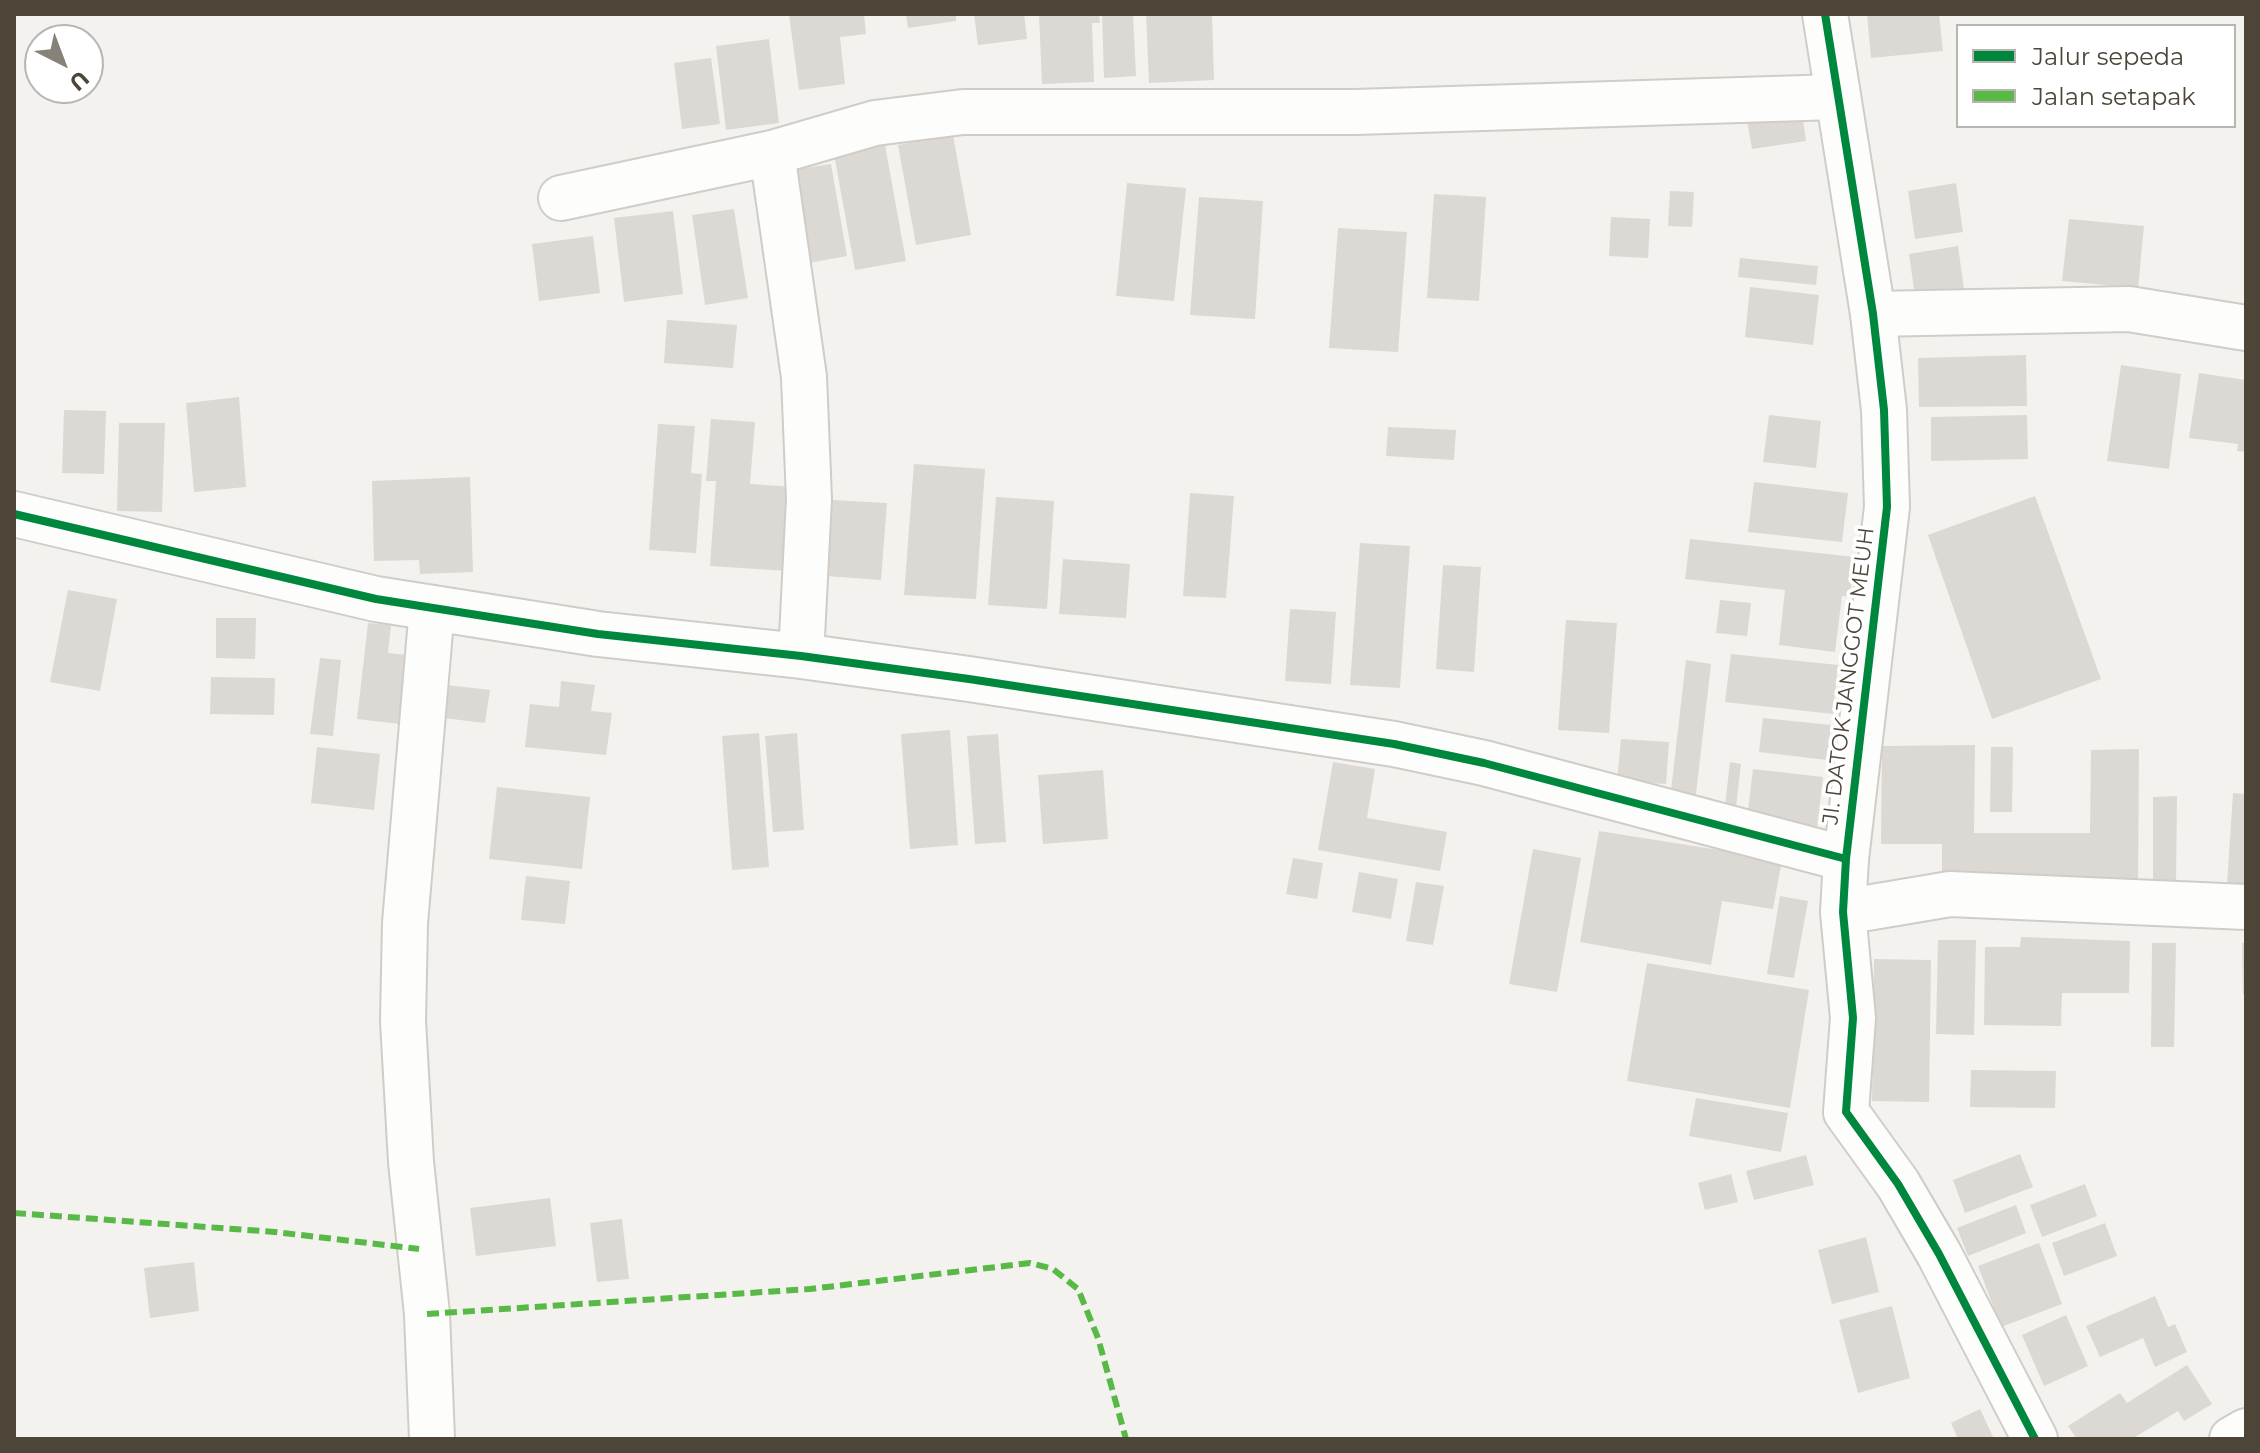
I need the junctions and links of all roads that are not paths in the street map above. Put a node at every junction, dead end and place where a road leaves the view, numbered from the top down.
1 (1825, 14) edge
2 (1836, 97) junction
3 (772, 153) junction
4 (561, 198) dead end
5 (1873, 314) junction
6 (2246, 328) edge
7 (14, 514) edge
8 (432, 608) junction
9 (801, 656) junction
10 (1846, 859) junction
11 (2246, 907) edge
12 (1843, 912) junction
13 (2246, 1431) edge
14 (432, 1439) edge
15 (2035, 1439) edge
16 (2232, 1439) edge

1 - 2 street, JI. DATOK JANGGOT MEUH
2 - 3 street
2 - 5 street, JI. DATOK JANGGOT MEUH
3 - 4 street
3 - 9 street
5 - 6 street
5 - 10 street, JI. DATOK JANGGOT MEUH
7 - 8 street
8 - 9 street
8 - 14 street
9 - 10 street
10 - 12 street, JI. DATOK JANGGOT MEUH
11 - 12 street
12 - 15 street, JI. DATOK JANGGOT MEUH
13 - 16 street

